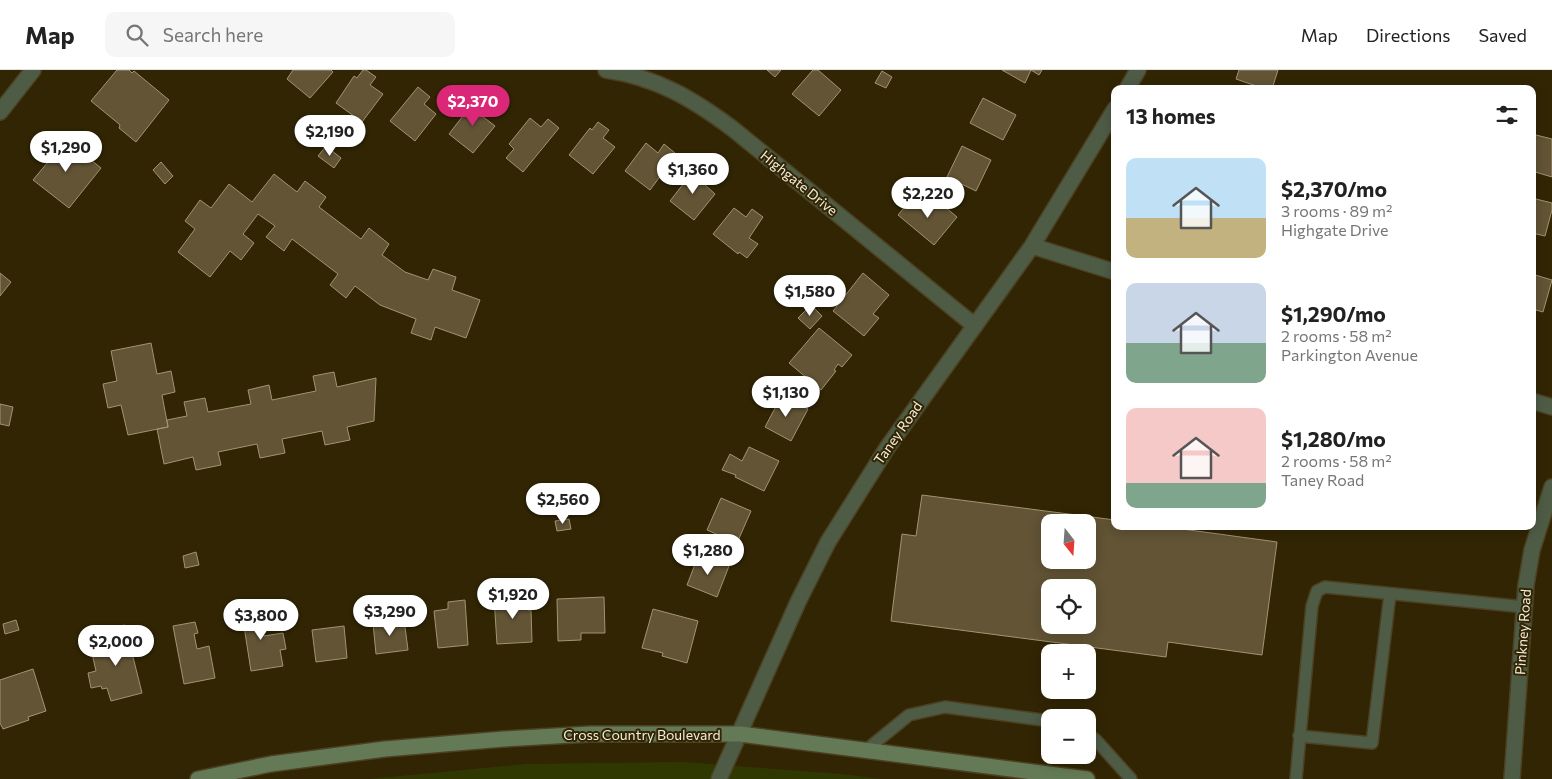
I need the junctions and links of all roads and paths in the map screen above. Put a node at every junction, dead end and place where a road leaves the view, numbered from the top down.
1 (33, 70) edge
2 (606, 70) edge
3 (1138, 70) edge
4 (1129, 85) edge
5 (0, 112) edge
6 (1111, 116) edge
7 (1032, 246) junction
8 (1111, 271) edge
9 (975, 326) junction
10 (1536, 402) edge
11 (1552, 407) edge
12 (1552, 488) edge
13 (1390, 594) junction
14 (1525, 607) junction
15 (1041, 720) edge
16 (740, 734) junction
17 (1299, 736) junction
18 (1096, 740) edge
19 (866, 751) junction
20 (720, 776) edge
21 (198, 779) edge
22 (1087, 779) edge
23 (1131, 779) edge
24 (1296, 779) edge
25 (1512, 779) edge

1 - 5 street
2 - 9 street, Highgate Drive
3 - 4 street
6 - 7 street, Taney Road
7 - 8 street
7 - 9 street, Taney Road
9 - 16 street, Taney Road
10 - 11 street
12 - 14 street, Pinkney Road
13 - 14 lane
13 - 17 lane
13 - 17 lane
14 - 25 street, Pinkney Road
15 - 19 lane
16 - 19 main road, Cross Country Boulevard
16 - 20 street, Taney Road
16 - 21 main road, Cross Country Boulevard
17 - 24 lane
18 - 23 lane
19 - 22 main road, Cross Country Boulevard

